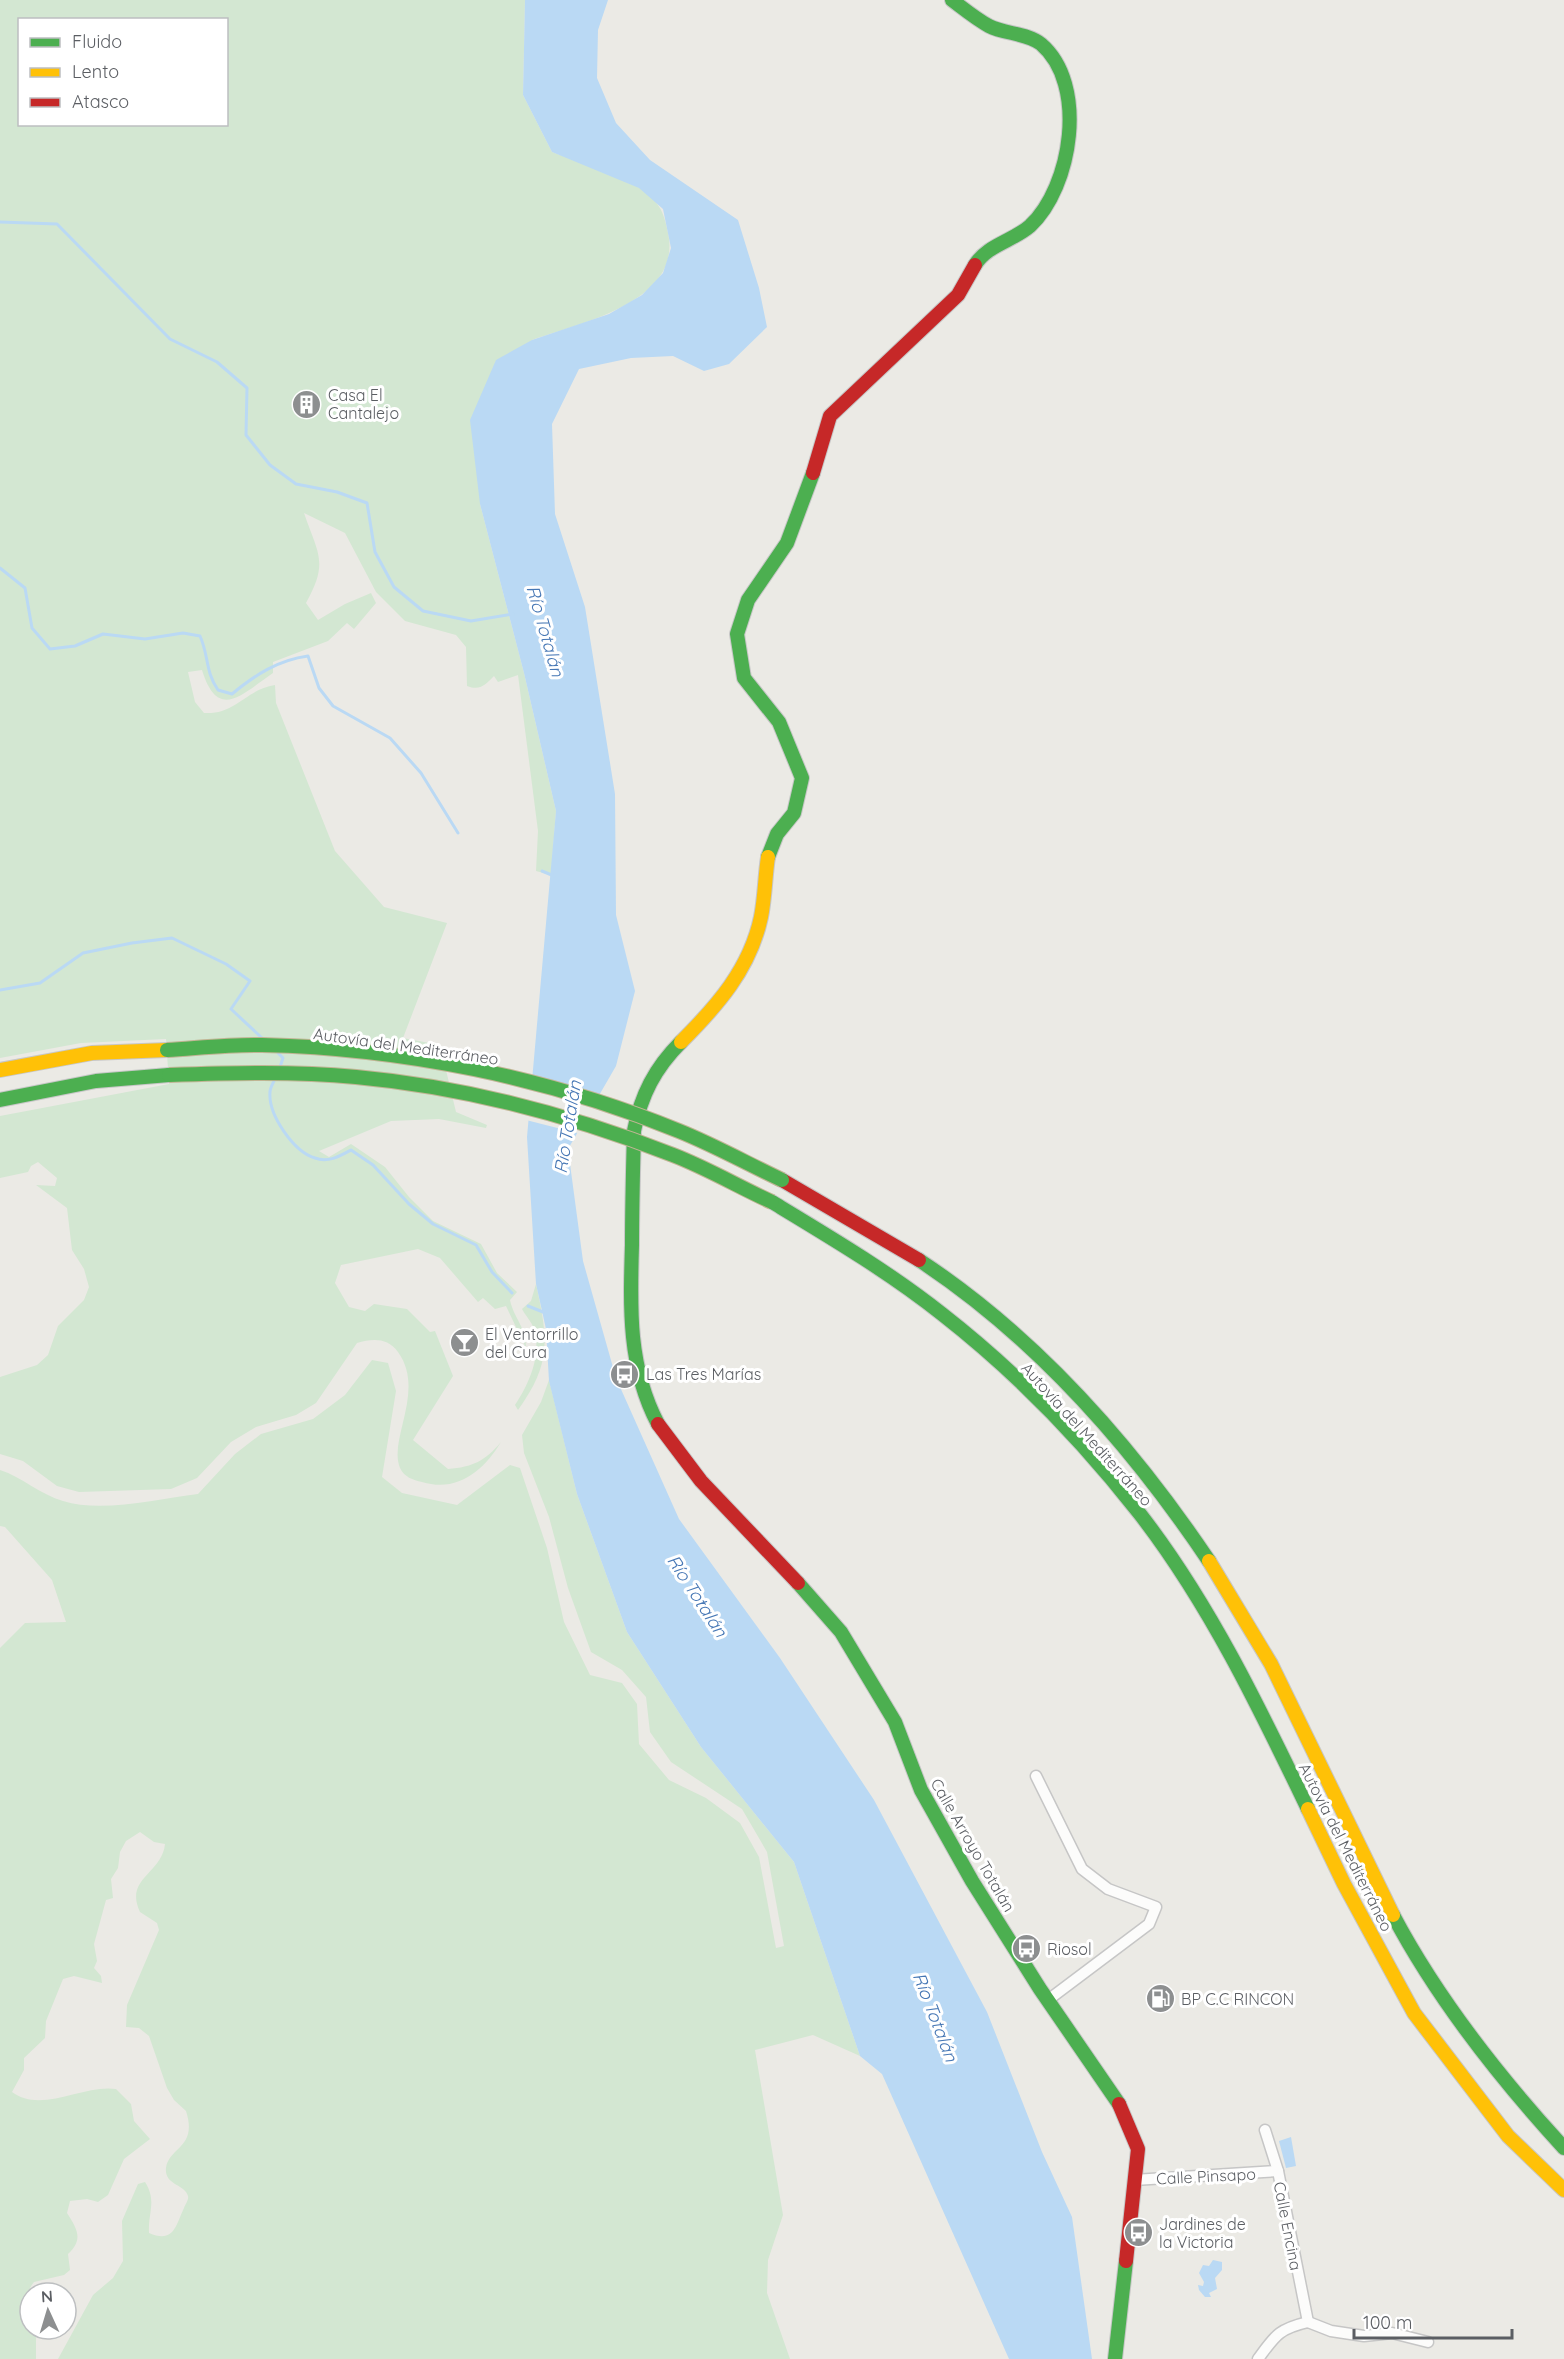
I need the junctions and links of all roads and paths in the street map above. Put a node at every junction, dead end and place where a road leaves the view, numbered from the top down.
1 (952, 0) edge
2 (0, 1070) edge
3 (0, 1100) edge
4 (1036, 1776) dead end
5 (1048, 2000) junction
6 (1265, 2130) dead end
7 (1564, 2148) edge
8 (1278, 2171) junction
9 (1134, 2180) junction
10 (1564, 2190) edge
11 (1308, 2322) junction
12 (1428, 2342) dead end
13 (1115, 2359) edge
14 (1258, 2359) edge

1 - 5 main road, Calle Arroyo Totalán
2 - 7 main road, Autovía del Mediterráneo, bridge
3 - 10 main road, Autovía del Mediterráneo, bridge
4 - 5 street
5 - 9 main road, Calle Arroyo Totalán
6 - 8 street, Calle Encina
8 - 9 street, Calle Pinsapo
8 - 11 street, Calle Encina
9 - 13 main road, Calle Arroyo Totalán
11 - 12 street
11 - 14 street

